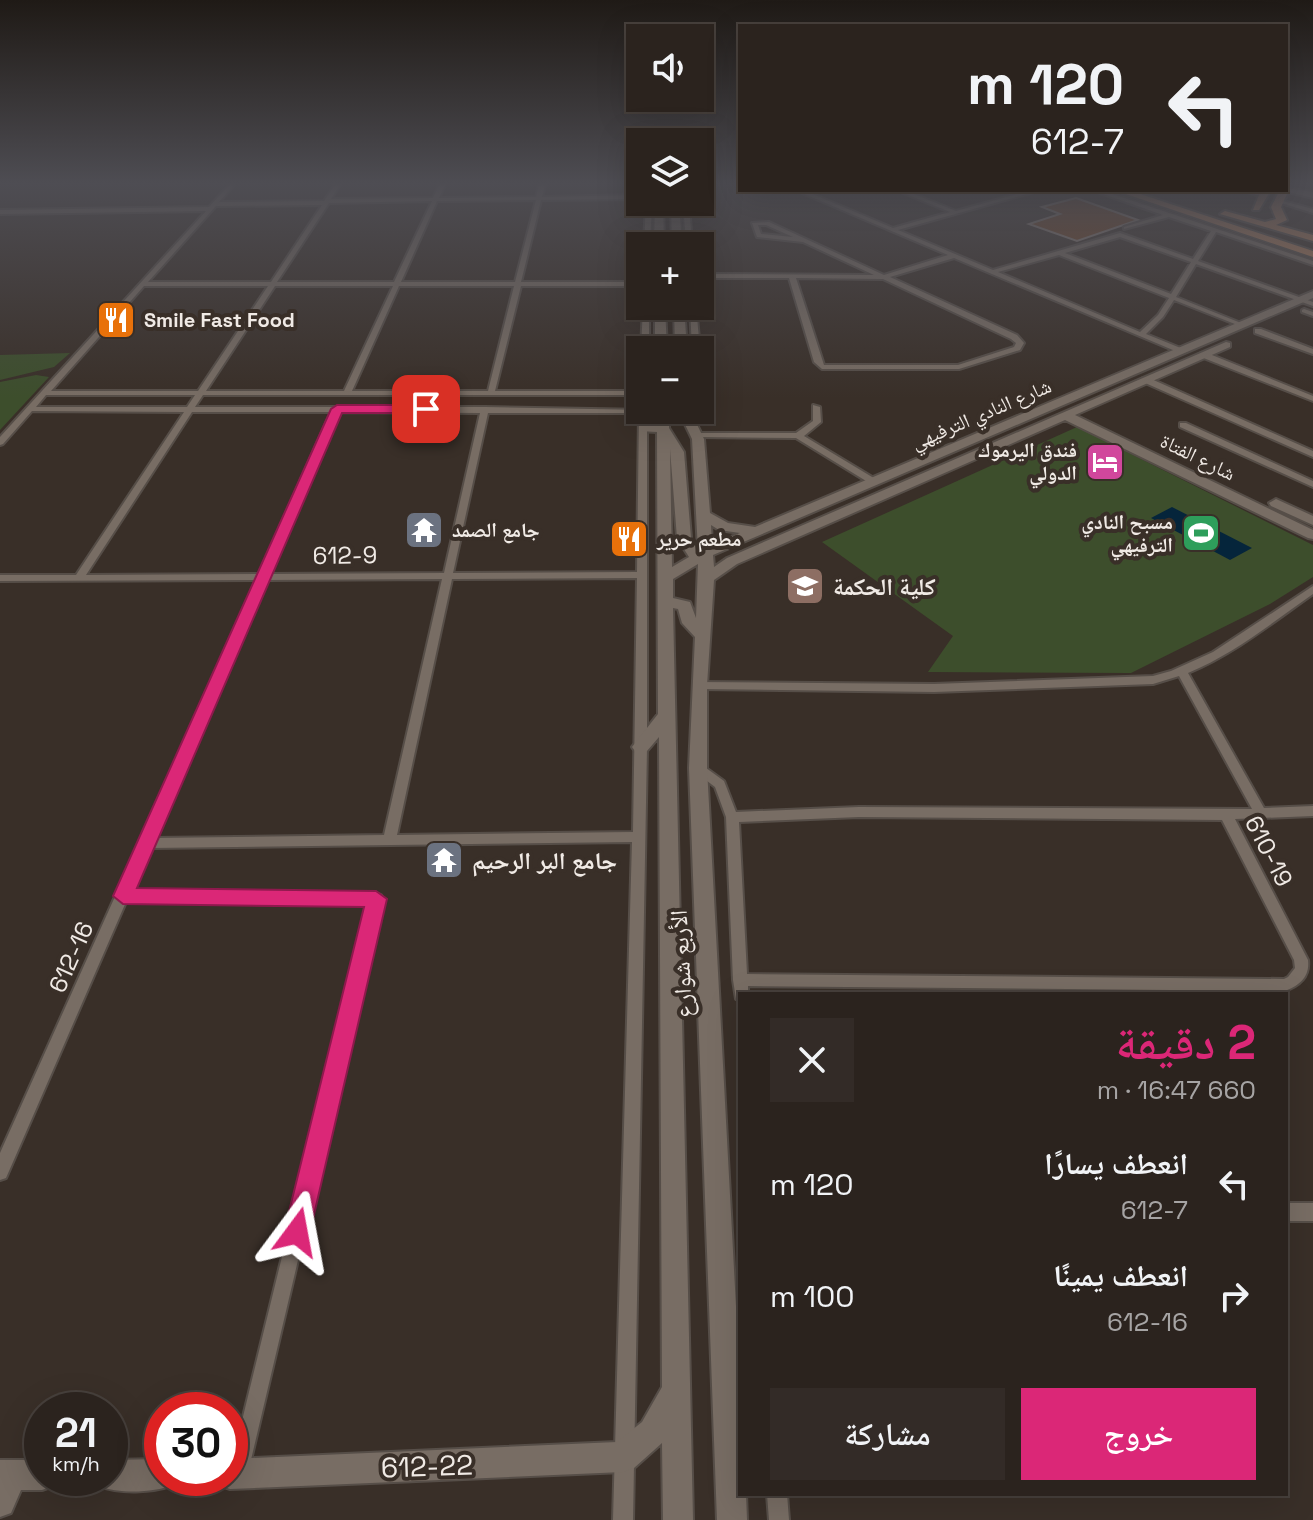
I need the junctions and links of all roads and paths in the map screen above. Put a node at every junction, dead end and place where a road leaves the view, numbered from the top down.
1 (169, 256) edge
2 (290, 256) edge
3 (410, 256) edge
4 (525, 256) edge
5 (838, 256) edge
6 (953, 256) joint
7 (1045, 256) edge
8 (1068, 256) edge
9 (1180, 256) edge
10 (1198, 256) edge
11 (1292, 256) edge
12 (1195, 261) junction
13 (1313, 263) edge
14 (992, 272) junction
15 (714, 276) edge
16 (792, 277) junction
17 (884, 277) junction
18 (143, 284) junction
19 (626, 284) edge
20 (271, 285) junction
21 (397, 285) junction
22 (517, 286) junction
23 (1172, 297) junction
24 (1309, 305) edge
25 (1242, 325) junction
26 (1258, 331) junction
27 (1141, 335) junction
28 (1212, 338) junction
29 (1226, 345) junction
30 (1180, 351) junction
31 (1313, 352) edge
32 (1204, 355) junction
33 (1146, 380) junction
34 (46, 393) junction
35 (199, 393) junction
36 (347, 393) junction
37 (491, 393) junction
38 (626, 393) edge
39 (1313, 399) edge
40 (816, 407) dead end
41 (32, 409) junction
42 (189, 409) junction
43 (337, 409) junction
44 (485, 409) junction
45 (626, 410) edge
46 (1077, 414) junction
47 (714, 422) edge
48 (656, 424) edge
49 (656, 424) edge
50 (657, 424) edge
51 (692, 424) edge
52 (1183, 425) dead end
53 (798, 436) junction
54 (0, 442) edge
55 (1313, 454) edge
56 (874, 482) junction
57 (1313, 484) edge
58 (1264, 497) junction
59 (1249, 504) junction
60 (704, 515) junction
61 (1313, 521) edge
62 (760, 530) junction
63 (1313, 535) edge
64 (704, 557) junction
65 (450, 574) junction
66 (643, 575) junction
67 (667, 576) junction
68 (79, 577) junction
69 (262, 577) junction
70 (0, 578) edge
71 (1313, 589) edge
72 (666, 602) junction
73 (703, 636) junction
74 (1183, 673) junction
75 (699, 685) junction
76 (667, 715) junction
77 (641, 747) junction
78 (698, 768) junction
79 (1313, 811) edge
80 (1261, 814) junction
81 (1226, 815) junction
82 (732, 817) junction
83 (638, 837) junction
84 (389, 840) junction
85 (146, 843) junction
86 (123, 896) junction
87 (740, 987) edge
88 (0, 1172) edge
89 (1288, 1212) edge
90 (1313, 1212) edge
91 (679, 1382) junction
92 (248, 1421) edge
93 (623, 1457) junction
94 (248, 1473) edge
95 (777, 1496) edge
96 (623, 1520) edge
97 (678, 1520) edge
98 (732, 1520) edge
99 (779, 1520) edge

1 - 18 street
2 - 20 street
3 - 21 street
4 - 22 street
5 - 17 street
6 - 14 street
6 - 17 street
7 - 14 street
8 - 23 street
9 - 12 street
10 - 12 street
11 - 13 street
12 - 23 street
12 - 24 street
14 - 27 street
15 - 16 street
16 - 17 street
16 - 17 street
18 - 20 street
18 - 34 street
19 - 22 street
20 - 21 street
20 - 35 street
21 - 22 street
21 - 36 street
22 - 37 street
23 - 25 street
23 - 27 street
24 - 25 main road, شارع النادي الترفيهي
24 - 26 main road, شارع النادي الترفيهي
25 - 28 main road, شارع النادي الترفيهي
26 - 29 main road, شارع النادي الترفيهي
26 - 31 street
27 - 30 street
28 - 29 main road
28 - 30 main road, شارع النادي الترفيهي
29 - 32 main road, شارع النادي الترفيهي
30 - 56 main road, شارع النادي الترفيهي
32 - 33 main road, شارع النادي الترفيهي
32 - 39 street
33 - 46 main road, شارع النادي الترفيهي
33 - 55 street
34 - 35 street
34 - 41 street
35 - 36 street
35 - 42 street
36 - 37 street
37 - 38 street
40 - 53 street
41 - 42 street
41 - 54 street
42 - 43 street
42 - 68 street
43 - 44 street
43 - 69 street, 612-16
44 - 45 street
44 - 65 street
46 - 58 main road, شارع الفتاة
46 - 59 main road, شارع الفتاة
46 - 64 main road, شارع النادي الترفيهي
47 - 53 street
48 - 66 street
49 - 67 main road, الأربع شوارع
50 - 64 main road
51 - 60 main road, الأربع شوارع
52 - 57 street
53 - 56 street
56 - 62 main road, شارع النادي الترفيهي
58 - 59 main road
58 - 61 main road, شارع الفتاة
59 - 63 main road, شارع الفتاة
60 - 62 main road
60 - 64 main road, الأربع شوارع
62 - 64 main road, شارع النادي الترفيهي
64 - 67 main road, شارع النادي الترفيهي
64 - 73 main road, الأربع شوارع
65 - 66 street, 612-9
65 - 69 street, 612-9
65 - 84 street
66 - 77 street
67 - 72 main road, الأربع شوارع
68 - 69 street, 612-9
68 - 70 street, 612-9
69 - 85 street, 612-16
71 - 74 street
72 - 73 main road
72 - 76 main road, الأربع شوارع
73 - 75 main road, الأربع شوارع
74 - 75 street
74 - 80 street
75 - 78 main road, الأربع شوارع
76 - 77 main road
76 - 91 main road, الأربع شوارع
77 - 83 street
78 - 82 street
78 - 98 main road, الأربع شوارع
79 - 80 street
80 - 81 street
81 - 82 street, 610-19
81 - 87 street, 610-19
82 - 87 street
83 - 84 street
83 - 93 street
84 - 85 street
85 - 86 street, 612-16
86 - 88 street, 612-16
86 - 92 street
89 - 90 street
91 - 93 main road
91 - 97 main road, الأربع شوارع
93 - 94 main road, 612-22
93 - 96 street
95 - 99 street

